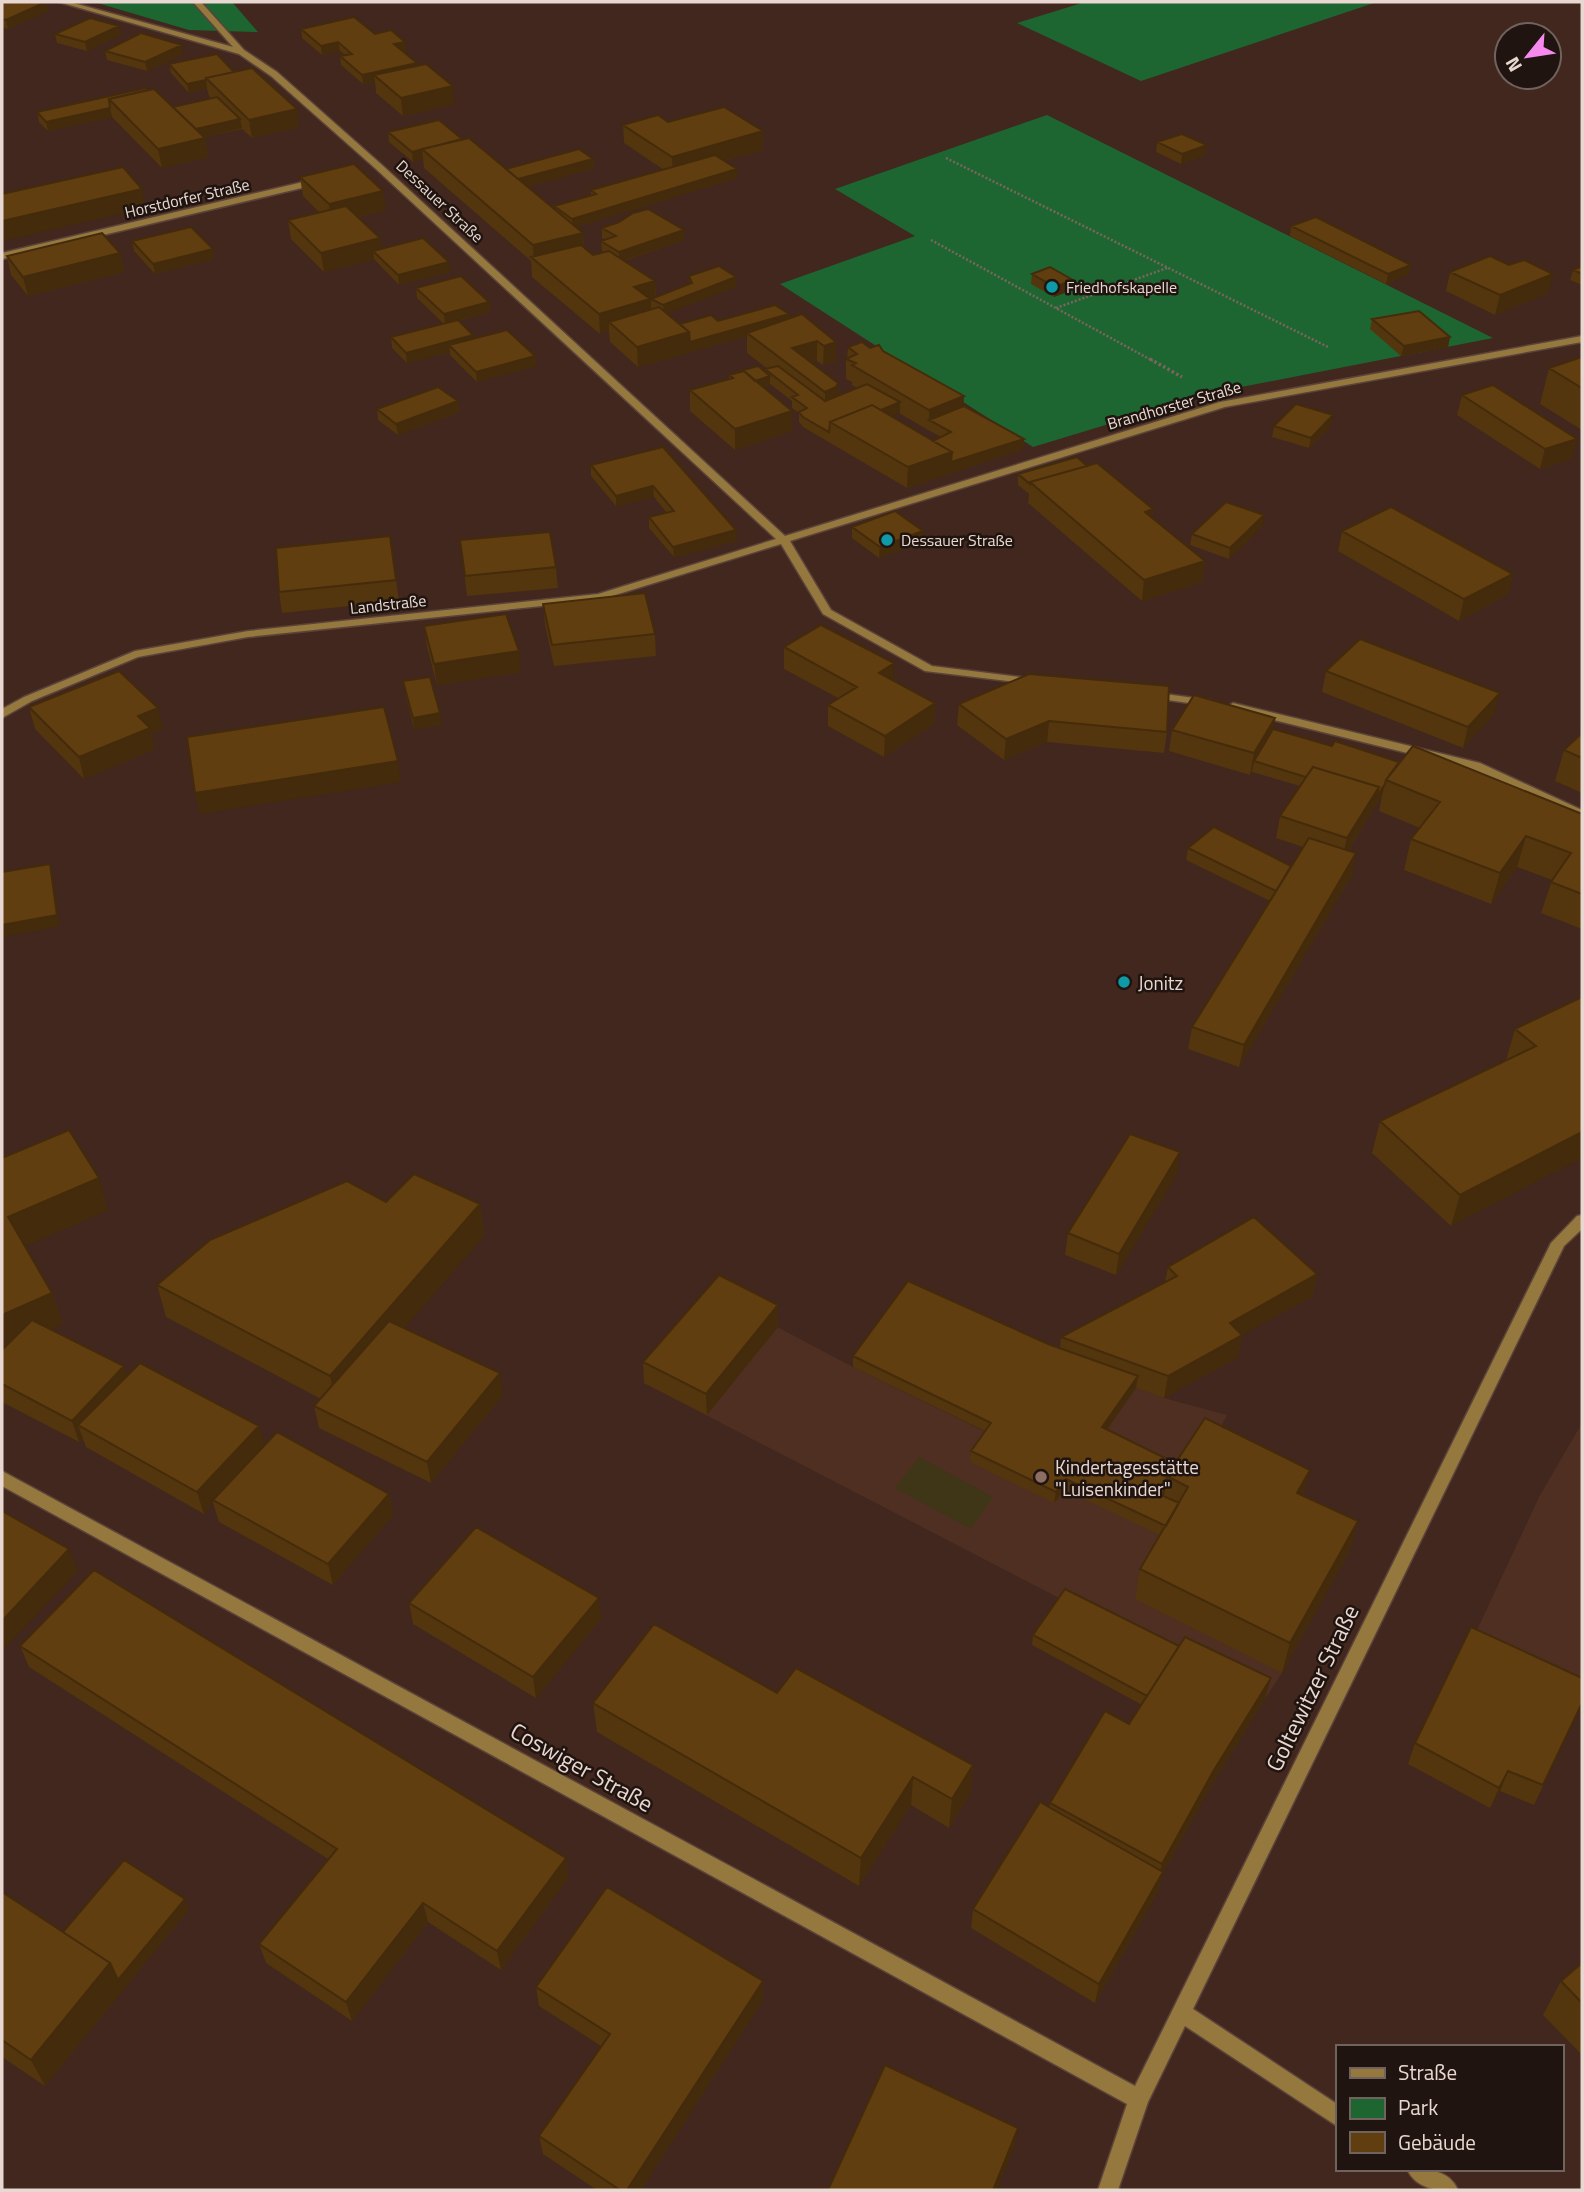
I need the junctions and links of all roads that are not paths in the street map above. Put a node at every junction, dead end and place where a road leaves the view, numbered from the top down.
1 (63, 2) edge
2 (197, 2) edge
3 (242, 52) junction
4 (379, 167) junction
5 (366, 170) dead end
6 (325, 180) edge
7 (2, 257) edge
8 (1582, 339) edge
9 (784, 541) junction
10 (1048, 683) edge
11 (1141, 694) edge
12 (2, 714) edge
13 (1582, 815) edge
14 (1582, 1220) edge
15 (2, 1478) edge
16 (1181, 2012) junction
17 (1139, 2099) junction
18 (1336, 2115) edge
19 (1420, 2171) edge
20 (1108, 2190) edge
21 (1448, 2190) edge

1 - 3 street, Dessauer Straße
2 - 3 street
3 - 4 street, Dessauer Straße
4 - 5 street
4 - 9 street, Dessauer Straße
6 - 7 street, Horstdorfer Straße
8 - 9 street, Brandhorster Straße
9 - 10 street, Dessauer Straße
9 - 12 street, Landstraße
11 - 13 street
14 - 16 street, Goltewitzer Straße
15 - 17 street, Coswiger Straße
16 - 17 street, Goltewitzer Straße
16 - 18 street
17 - 20 street, Goltewitzer Straße
19 - 21 street

